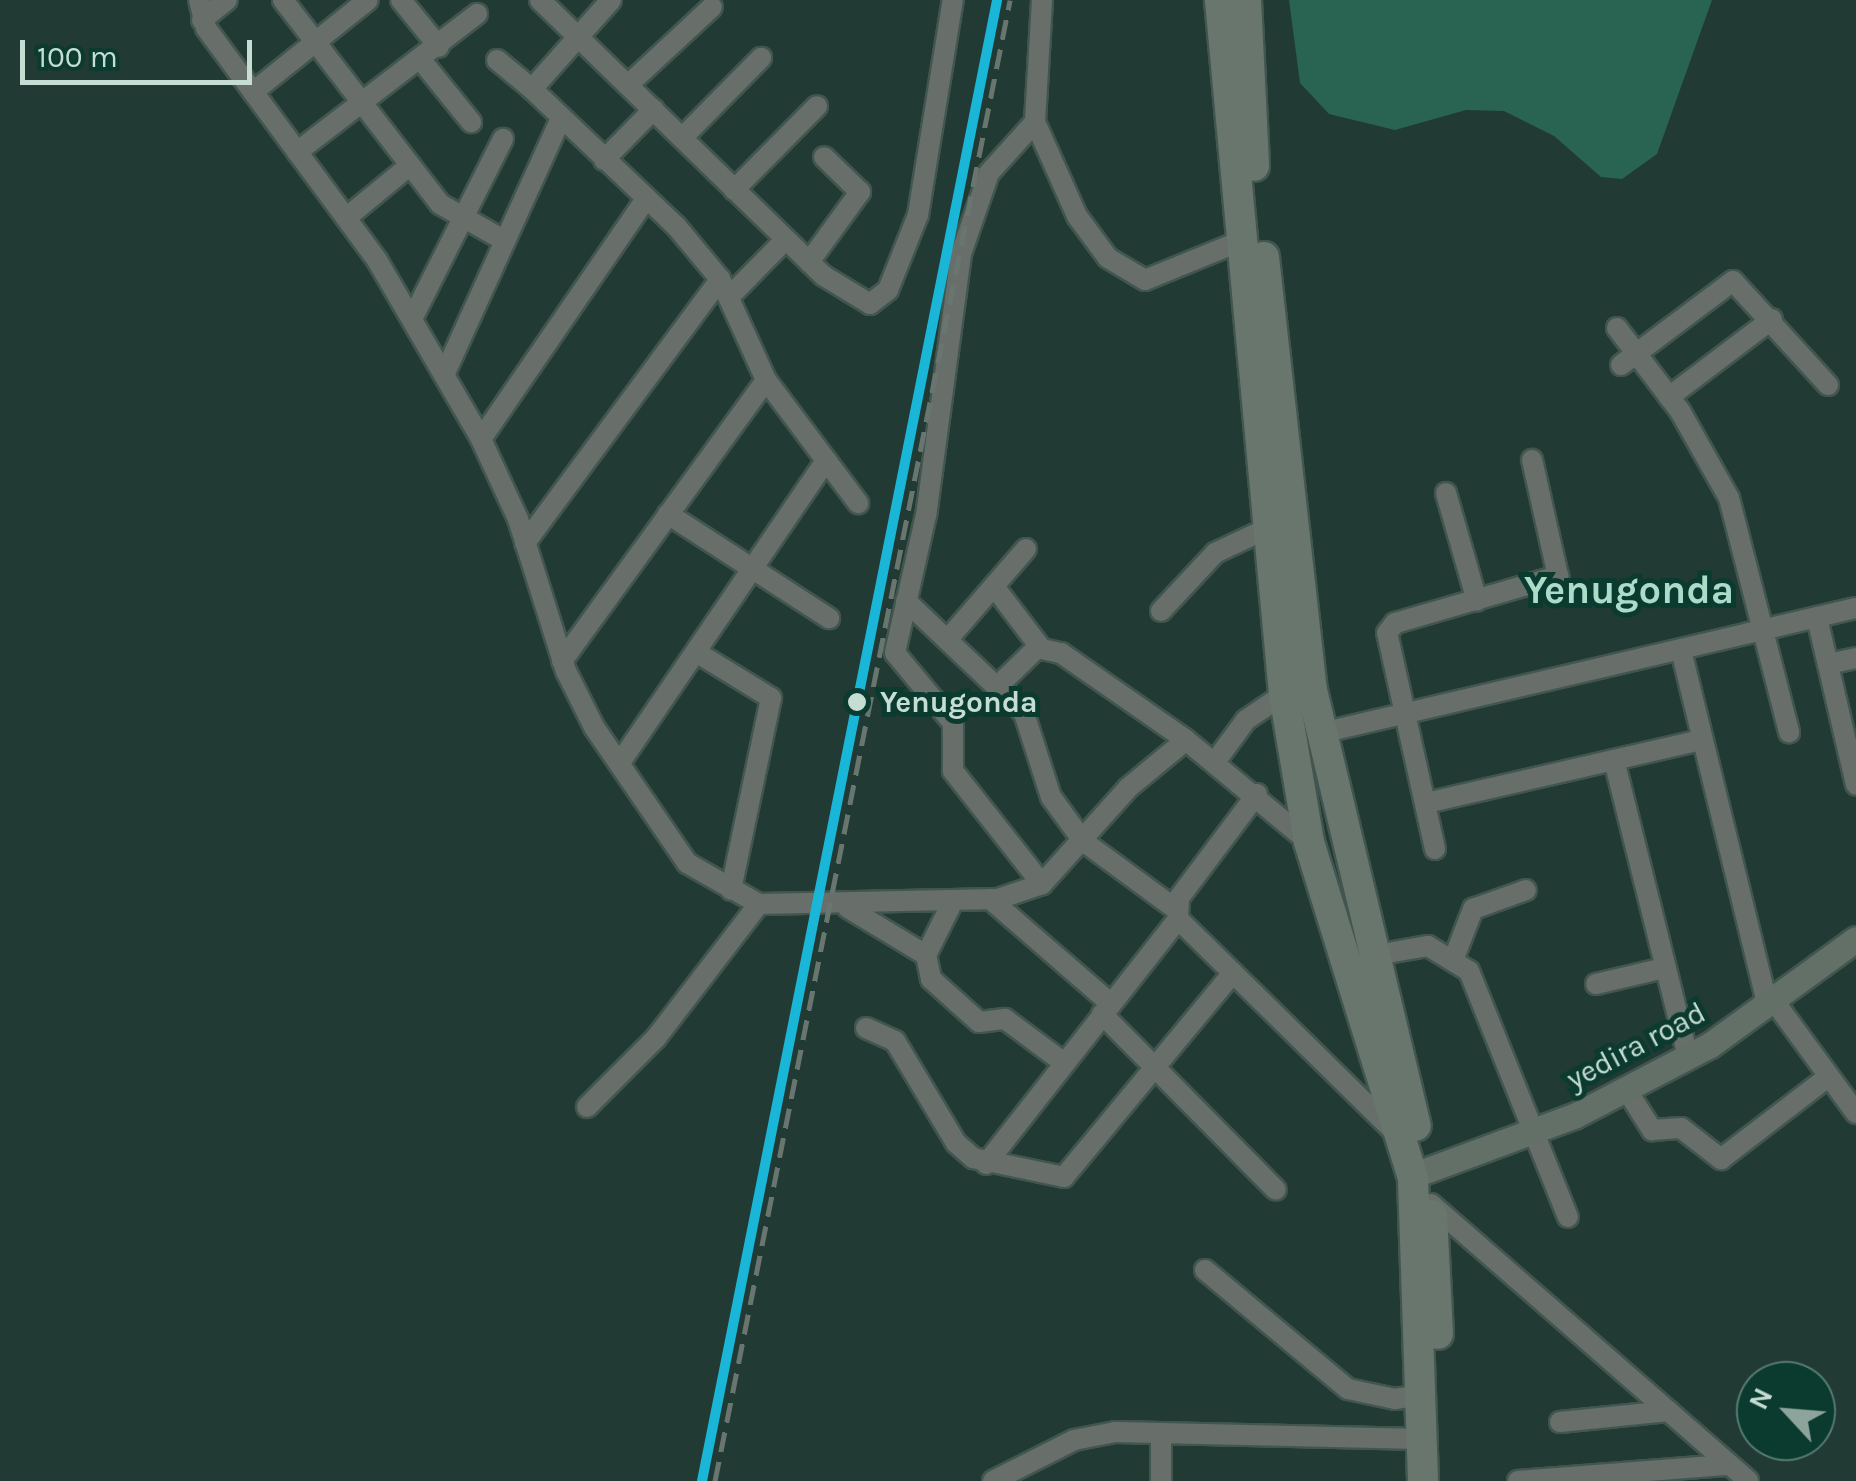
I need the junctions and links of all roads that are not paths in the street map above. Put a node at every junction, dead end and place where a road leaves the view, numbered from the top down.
1 (227, 0) edge
2 (283, 0) edge
3 (368, 0) edge
4 (401, 0) edge
5 (540, 0) edge
6 (611, 0) edge
7 (952, 0) edge
8 (1042, 0) edge
9 (1220, 0) edge
10 (1246, 0) edge
11 (712, 7) dead end
12 (201, 10) edge
13 (476, 14) dead end
14 (578, 33) junction
15 (315, 43) junction
16 (438, 47) junction
17 (761, 58) dead end
18 (421, 60) junction
19 (498, 60) dead end
20 (628, 84) junction
21 (532, 89) junction
22 (254, 92) junction
23 (360, 106) junction
24 (816, 106) dead end
25 (654, 109) junction
26 (561, 118) junction
27 (471, 122) dead end
28 (1036, 122) junction
29 (684, 136) junction
30 (503, 139) dead end
31 (298, 152) junction
32 (824, 157) dead end
33 (604, 160) junction
34 (408, 166) junction
35 (734, 190) junction
36 (646, 199) junction
37 (346, 218) junction
38 (465, 220) junction
39 (785, 240) junction
40 (1242, 240) junction
41 (505, 241) junction
42 (809, 262) junction
43 (725, 288) junction
44 (412, 319) junction
45 (1772, 319) junction
46 (1617, 328) dead end
47 (1629, 359) junction
48 (444, 375) junction
49 (766, 380) junction
50 (1828, 385) dead end
51 (1669, 397) junction
52 (481, 439) junction
53 (826, 460) junction
54 (1532, 460) dead end
55 (1446, 493) dead end
56 (858, 503) dead end
57 (668, 514) junction
58 (1270, 527) junction
59 (524, 543) junction
60 (1026, 549) dead end
61 (754, 568) junction
62 (996, 589) junction
63 (1477, 600) junction
64 (906, 601) junction
65 (1856, 608) edge
66 (1161, 611) dead end
67 (829, 618) dead end
68 (1817, 618) junction
69 (1765, 630) junction
70 (948, 639) junction
71 (1040, 647) junction
72 (1681, 650) junction
73 (696, 652) junction
74 (1856, 658) edge
75 (562, 661) junction
76 (1828, 664) junction
77 (1000, 684) junction
78 (1284, 694) junction
79 (1405, 716) junction
80 (1790, 732) dead end
81 (1321, 733) junction
82 (1186, 740) junction
83 (1700, 740) junction
84 (621, 760) junction
85 (1614, 760) junction
86 (1214, 762) junction
87 (1856, 784) edge
88 (1256, 794) junction
89 (1426, 803) junction
90 (1083, 841) junction
91 (1309, 842) junction
92 (1435, 849) dead end
93 (1042, 884) junction
94 (731, 890) junction
95 (1526, 890) dead end
96 (990, 899) junction
97 (953, 901) junction
98 (759, 904) junction
99 (848, 908) junction
100 (1178, 914) junction
101 (1854, 945) edge
102 (926, 955) junction
103 (1376, 955) junction
104 (1454, 958) junction
105 (1664, 968) junction
106 (1234, 972) junction
107 (1596, 984) dead end
108 (1771, 1004) junction
109 (1106, 1008) junction
110 (866, 1028) dead end
111 (1688, 1056) junction
112 (1064, 1062) junction
113 (1156, 1070) junction
114 (1828, 1077) junction
115 (1626, 1090) junction
116 (587, 1107) dead end
117 (1856, 1113) edge
118 (1535, 1132) junction
119 (1400, 1138) junction
120 (986, 1164) junction
121 (1425, 1171) junction
122 (1276, 1190) dead end
123 (1431, 1204) junction
124 (1568, 1217) dead end
125 (1205, 1270) dead end
126 (1420, 1395) junction
127 (1668, 1411) junction
128 (1560, 1422) dead end
129 (1161, 1433) junction
130 (1421, 1438) junction
131 (1714, 1471) edge
132 (1613, 1478) edge
133 (994, 1481) edge
134 (1161, 1481) edge
135 (1422, 1481) edge
136 (1438, 1481) edge
137 (1518, 1481) edge
138 (1748, 1481) edge

1 - 12 street
2 - 15 street
3 - 15 street
4 - 16 street
5 - 14 street
6 - 14 street
7 - 42 street
8 - 28 street
9 - 40 highway
10 - 81 highway
11 - 20 street
12 - 22 street
13 - 16 street
14 - 20 street
14 - 21 street
15 - 22 street
15 - 23 street
16 - 18 street
17 - 29 street
18 - 23 street
18 - 27 street
19 - 21 street
20 - 25 street
21 - 26 street
22 - 31 street
23 - 31 street
23 - 34 street
24 - 35 street
25 - 29 street
25 - 33 street
26 - 33 street
26 - 41 street
28 - 40 street
28 - 64 street
29 - 35 street
30 - 38 street
31 - 37 street
32 - 42 street
33 - 36 street
34 - 37 street
34 - 38 street
35 - 39 street
36 - 43 street
36 - 52 street
37 - 44 street
38 - 41 street
38 - 44 street
39 - 42 street
39 - 43 street
40 - 58 highway
41 - 48 street
43 - 49 street
43 - 59 street
44 - 48 street
45 - 47 street
45 - 50 street
45 - 51 street
46 - 47 street
47 - 51 street
48 - 52 street
49 - 53 street
49 - 57 street
51 - 69 street
52 - 59 street
53 - 56 street
53 - 61 street
54 - 63 street
55 - 63 street
57 - 61 street
57 - 75 street
58 - 66 street
58 - 78 highway
59 - 75 street
60 - 62 street
61 - 67 street
61 - 73 street
62 - 70 street
62 - 71 street
63 - 79 street
64 - 70 street
64 - 93 street
65 - 68 street
68 - 69 street
68 - 76 street
69 - 72 street
69 - 80 street
70 - 77 street
71 - 77 street
71 - 82 street
72 - 79 street
72 - 83 street
73 - 84 street
73 - 94 street
74 - 76 street
75 - 84 street
76 - 87 street
77 - 90 street
78 - 86 street
78 - 91 highway
79 - 81 street
79 - 89 street
81 - 103 highway
82 - 86 street
82 - 90 street
83 - 85 street
83 - 108 street
84 - 94 street
85 - 89 street
85 - 105 street
86 - 88 street
88 - 91 street
88 - 100 street
89 - 92 street
90 - 93 street
90 - 100 street
91 - 119 highway
93 - 96 street
94 - 98 street
95 - 104 street
96 - 97 street
96 - 109 street
97 - 99 street
97 - 102 street
98 - 99 street
98 - 116 street
99 - 102 street
100 - 106 street
100 - 109 street
101 - 108 main road, yedira road
102 - 112 street
103 - 104 street
103 - 121 highway
104 - 118 street
105 - 107 street
105 - 111 street
106 - 113 street
106 - 119 street
108 - 111 main road, yedira road
108 - 114 street
109 - 112 street
109 - 113 street
110 - 120 street
111 - 115 main road, yedira road
112 - 120 street
113 - 120 street
113 - 122 street
114 - 115 street
114 - 117 street
115 - 118 main road, yedira road
118 - 121 main road, yedira road
118 - 124 street
119 - 126 highway
121 - 123 highway
123 - 127 street
123 - 136 highway
125 - 126 street
126 - 130 highway
127 - 128 street
127 - 131 street
129 - 130 street
129 - 133 street
129 - 134 street
130 - 135 highway
131 - 132 street
131 - 138 street
132 - 137 street

